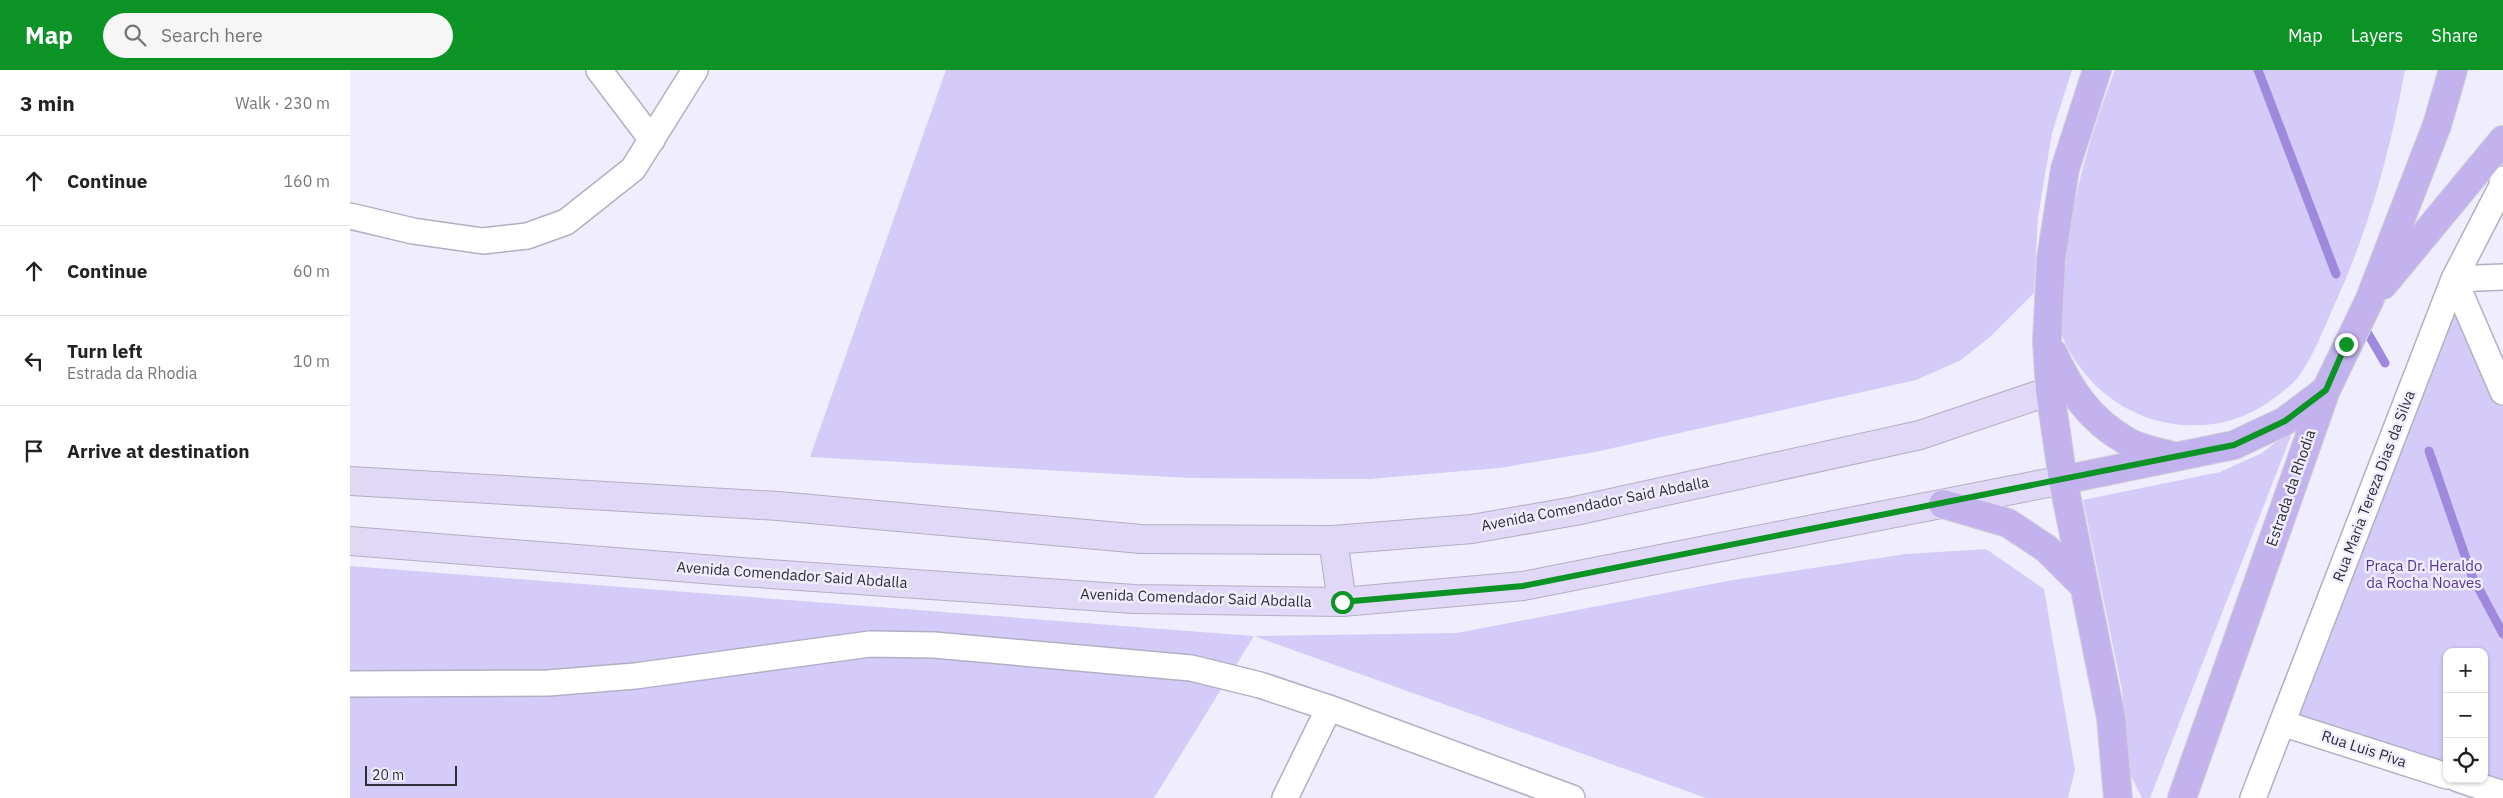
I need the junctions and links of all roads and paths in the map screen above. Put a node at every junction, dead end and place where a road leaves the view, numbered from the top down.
1 (599, 70) edge
2 (695, 70) edge
3 (2097, 70) edge
4 (2453, 70) edge
5 (652, 140) junction
6 (2503, 140) edge
7 (2503, 179) edge
8 (350, 216) edge
9 (2503, 277) edge
10 (2454, 279) junction
11 (2369, 301) junction
12 (2047, 340) junction
13 (2326, 390) junction
14 (2050, 391) junction
15 (2503, 392) edge
16 (2178, 458) junction
17 (350, 472) edge
18 (2063, 480) junction
19 (350, 482) edge
20 (397, 485) junction
21 (1943, 504) junction
22 (1333, 540) junction
23 (350, 541) edge
24 (2084, 586) junction
25 (1342, 602) junction
26 (350, 684) edge
27 (1329, 708) junction
28 (2282, 723) junction
29 (2443, 775) edge
30 (2470, 783) edge
31 (2503, 794) edge
32 (1286, 798) edge
33 (1572, 798) edge
34 (2118, 798) edge
35 (2182, 798) edge
36 (2253, 798) edge

1 - 5 street
2 - 5 street
3 - 12 main road
4 - 11 main road, Estrada da Rhodia
5 - 8 street
6 - 11 main road
7 - 10 street, Rua Maria Tereza Dias da Silva
9 - 10 street
10 - 15 street
10 - 28 street, Rua Maria Tereza Dias da Silva
11 - 13 main road, Estrada da Rhodia
12 - 14 main road
12 - 16 main road
13 - 16 main road
13 - 35 main road, Estrada da Rhodia
14 - 18 main road
14 - 22 street, Avenida Comendador Said Abdalla
16 - 18 main road
17 - 20 street
18 - 21 street, Avenida Comendador Said Abdalla
18 - 24 main road
19 - 20 street, Avenida Comendador Said Abdalla
20 - 22 street, Avenida Comendador Said Abdalla
21 - 24 main road
21 - 25 street, Avenida Comendador Said Abdalla
22 - 25 street
23 - 25 street, Avenida Comendador Said Abdalla
24 - 34 main road
26 - 27 street
27 - 32 street
27 - 33 street
28 - 29 street, Rua Luis Piva
28 - 36 street, Rua Maria Tereza Dias da Silva
30 - 31 street

